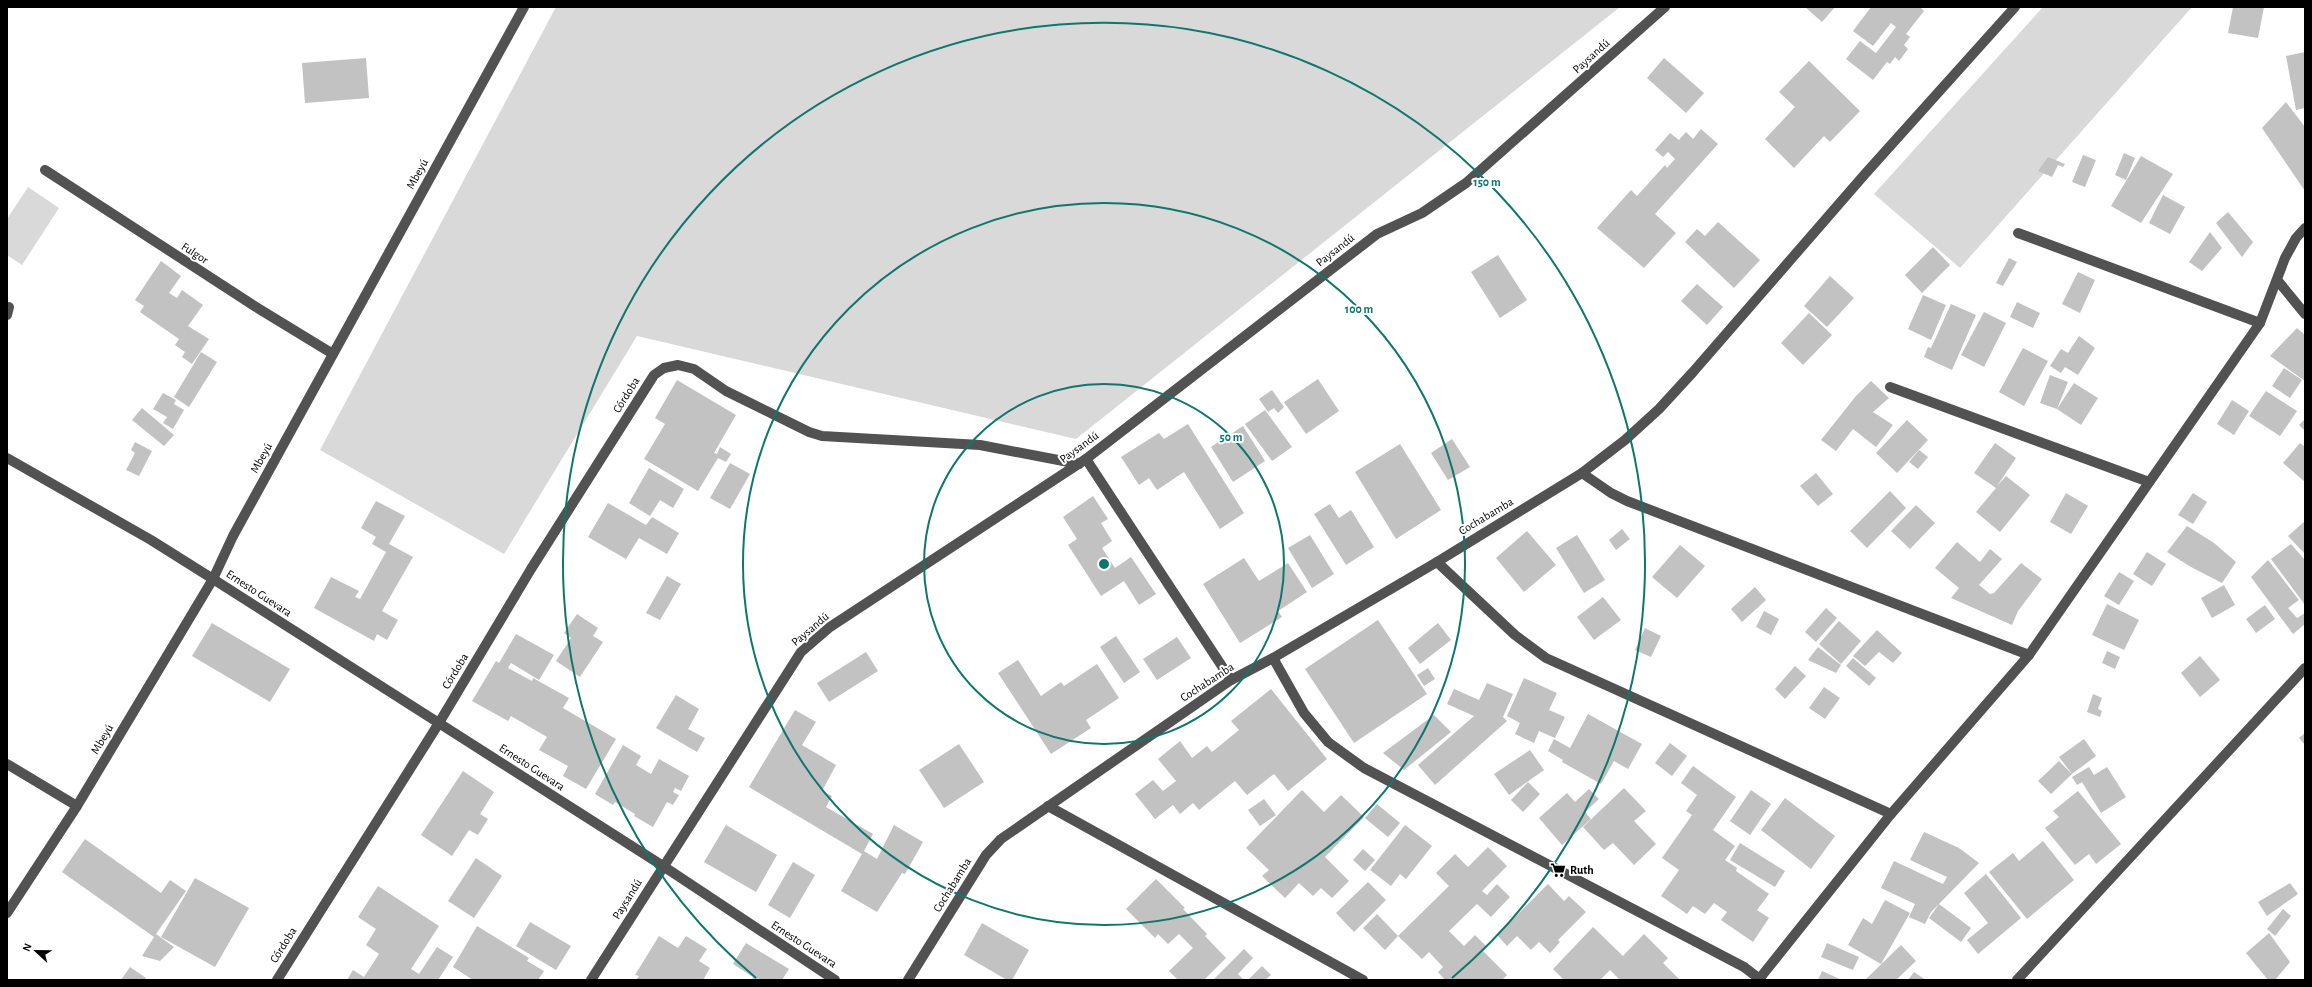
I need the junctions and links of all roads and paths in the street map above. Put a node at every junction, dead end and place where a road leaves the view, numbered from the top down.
1 (524, 7) edge
2 (1665, 7) edge
3 (2015, 7) edge
4 (45, 170) dead end
5 (2305, 228) edge
6 (2018, 233) dead end
7 (2278, 281) junction
8 (2305, 314) edge
9 (2260, 323) junction
10 (333, 354) junction
11 (1890, 388) dead end
12 (7, 458) edge
13 (1082, 462) junction
14 (1582, 473) junction
15 (2149, 482) junction
16 (1437, 562) junction
17 (213, 579) junction
18 (2029, 655) junction
19 (1273, 658) junction
20 (2305, 668) edge
21 (1231, 680) junction
22 (439, 723) junction
23 (7, 764) edge
24 (77, 806) junction
25 (1048, 806) junction
26 (1891, 814) junction
27 (663, 866) junction
28 (7, 914) edge
29 (1760, 979) edge
30 (277, 980) edge
31 (591, 980) edge
32 (835, 980) edge
33 (908, 980) edge
34 (1362, 980) edge
35 (2017, 980) edge

1 - 10 street, Mbeyú
2 - 13 street, Paysandú
3 - 14 street, Cochabamba
4 - 10 street, Fulgor
5 - 7 street
6 - 9 street
7 - 8 street
7 - 9 street
9 - 15 street
10 - 17 street, Mbeyú
11 - 15 street
12 - 17 street, Ernesto Guevara
13 - 21 street
13 - 22 street, Córdoba
13 - 27 street, Paysandú
14 - 16 street, Cochabamba
14 - 18 street
15 - 18 street
16 - 19 street, Cochabamba
16 - 26 street
17 - 22 street, Ernesto Guevara
17 - 24 street, Mbeyú
18 - 26 street
19 - 21 street, Cochabamba
19 - 29 street
20 - 35 street
21 - 25 street, Cochabamba
22 - 27 street, Ernesto Guevara
22 - 30 street, Córdoba
23 - 24 street
24 - 28 street, Mbeyú
25 - 33 street, Cochabamba
25 - 34 street
26 - 29 street
27 - 31 street, Paysandú
27 - 32 street, Ernesto Guevara

